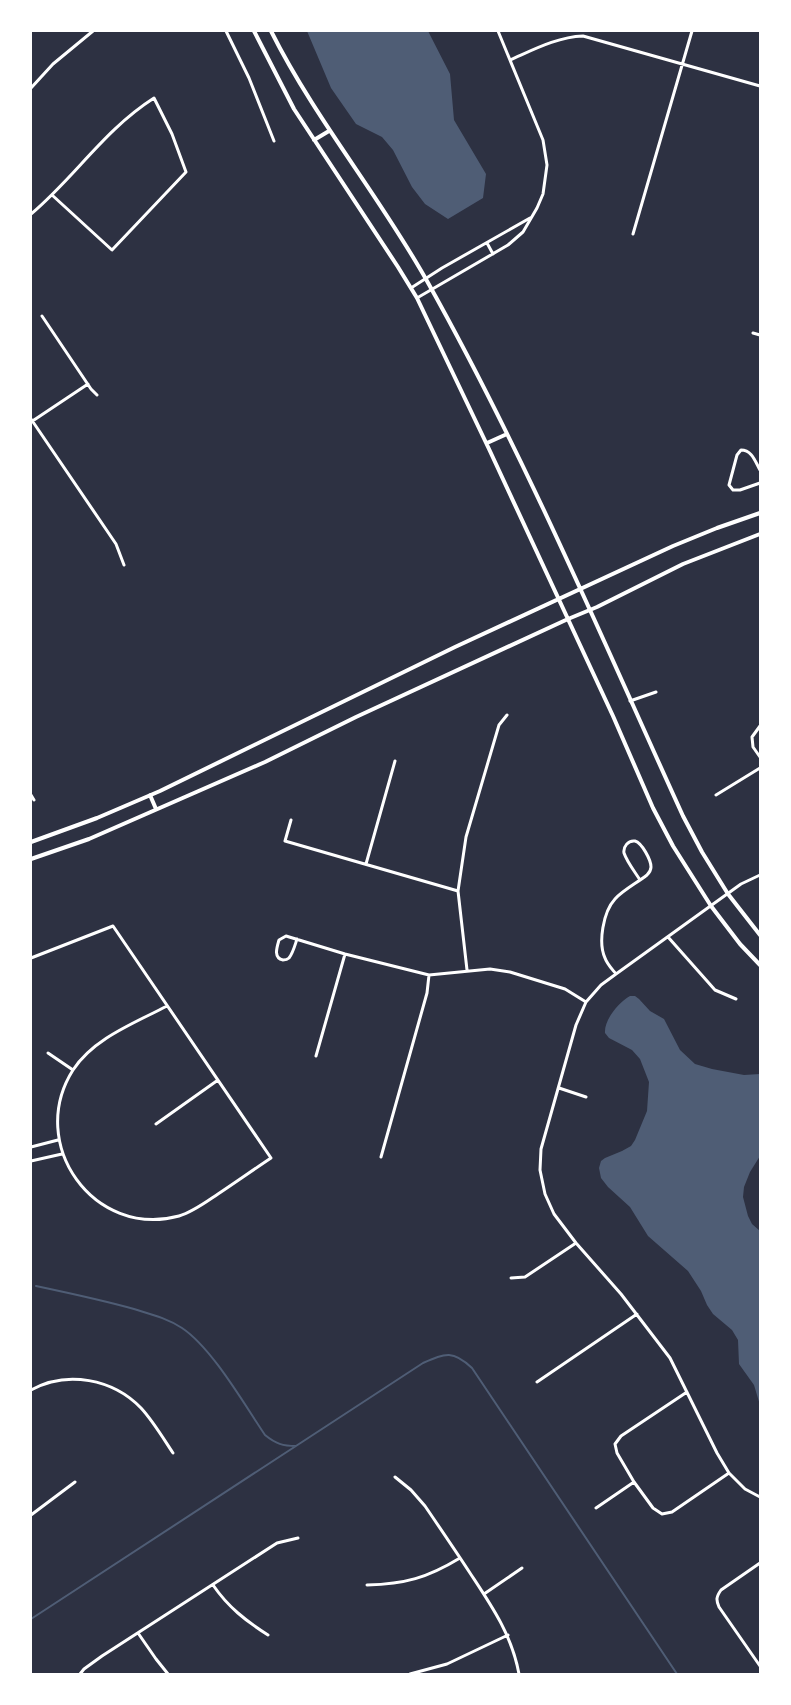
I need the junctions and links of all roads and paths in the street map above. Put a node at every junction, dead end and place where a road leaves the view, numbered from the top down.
1 (94, 31) edge
2 (226, 31) edge
3 (254, 31) edge
4 (271, 31) edge
5 (498, 31) edge
6 (692, 31) edge
7 (510, 60) junction
8 (683, 64) junction
9 (760, 86) edge
10 (31, 88) edge
11 (329, 131) junction
12 (314, 140) junction
13 (274, 141) dead end
14 (52, 194) junction
15 (31, 214) edge
16 (531, 217) junction
17 (633, 234) dead end
18 (487, 243) junction
19 (493, 254) junction
20 (426, 278) junction
21 (411, 288) junction
22 (432, 290) junction
23 (417, 298) junction
24 (42, 316) dead end
25 (753, 333) dead end
26 (760, 335) edge
27 (88, 384) junction
28 (97, 395) dead end
29 (31, 421) edge
30 (507, 434) junction
31 (487, 443) junction
32 (760, 470) edge
33 (760, 483) edge
34 (760, 513) edge
35 (760, 534) edge
36 (124, 565) dead end
37 (580, 589) junction
38 (559, 599) junction
39 (589, 610) junction
40 (568, 619) junction
41 (656, 692) dead end
42 (630, 701) junction
43 (507, 715) dead end
44 (759, 727) edge
45 (760, 757) edge
46 (396, 761) dead end
47 (760, 768) edge
48 (31, 795) edge
49 (150, 795) junction
50 (716, 795) dead end
51 (34, 800) dead end
52 (156, 809) junction
53 (291, 820) dead end
54 (31, 842) edge
55 (31, 859) edge
56 (366, 864) junction
57 (760, 875) edge
58 (640, 880) junction
59 (458, 891) junction
60 (728, 894) junction
61 (711, 906) junction
62 (760, 935) edge
63 (668, 937) junction
64 (297, 939) junction
65 (345, 954) junction
66 (31, 958) edge
67 (760, 965) edge
68 (467, 970) junction
69 (616, 974) junction
70 (429, 975) junction
71 (736, 999) dead end
72 (586, 1002) junction
73 (167, 1006) junction
74 (48, 1053) dead end
75 (316, 1056) dead end
76 (74, 1070) junction
77 (218, 1080) junction
78 (559, 1088) junction
79 (586, 1097) dead end
80 (156, 1124) dead end
81 (58, 1140) junction
82 (31, 1146) edge
83 (62, 1154) junction
84 (381, 1157) dead end
85 (31, 1161) edge
86 (576, 1242) junction
87 (511, 1278) dead end
88 (637, 1314) junction
89 (537, 1382) dead end
90 (31, 1390) edge
91 (687, 1392) junction
92 (172, 1453) dead end
93 (729, 1473) junction
94 (395, 1477) dead end
95 (75, 1482) dead end
96 (634, 1482) junction
97 (760, 1497) edge
98 (596, 1508) dead end
99 (31, 1514) edge
100 (298, 1538) dead end
101 (460, 1558) junction
102 (760, 1563) edge
103 (522, 1568) dead end
104 (213, 1585) junction
105 (367, 1585) dead end
106 (484, 1594) junction
107 (138, 1633) junction
108 (268, 1635) dead end
109 (508, 1635) junction
110 (760, 1666) edge
111 (80, 1674) edge
112 (168, 1674) edge
113 (410, 1674) edge
114 (519, 1674) edge

1 - 10 street
2 - 13 street
3 - 12 main road
4 - 11 main road
5 - 7 street
6 - 8 street
7 - 8 street
7 - 16 street
8 - 9 street
8 - 17 street
11 - 12 main road
11 - 20 main road
12 - 21 main road
14 - 14 street
14 - 15 street
16 - 18 street
16 - 19 street
18 - 19 street
18 - 20 street
19 - 22 street
20 - 21 street
20 - 22 main road
21 - 23 main road
22 - 23 street
22 - 30 main road
23 - 31 main road
24 - 27 street
25 - 26 street
27 - 28 street
27 - 29 street
29 - 36 street
30 - 31 main road
30 - 37 main road
31 - 38 main road
32 - 33 street
34 - 37 main road
35 - 39 main road
37 - 38 main road
37 - 39 main road
38 - 40 main road
38 - 49 main road
39 - 40 main road
39 - 42 main road
40 - 52 main road
40 - 61 main road
41 - 42 street
42 - 60 main road
43 - 59 street
44 - 45 street
46 - 56 street
47 - 50 street
48 - 51 street
49 - 52 main road
49 - 54 main road
52 - 55 main road
53 - 56 street
56 - 59 street
57 - 60 street
58 - 58 street
58 - 69 street
59 - 68 street
60 - 61 street
60 - 62 main road
61 - 63 street
61 - 67 main road
63 - 69 street
63 - 71 street
64 - 64 street
64 - 65 street
65 - 70 street
65 - 75 street
66 - 73 street
68 - 70 street
68 - 72 street
69 - 72 street
70 - 84 street
72 - 78 street
73 - 76 street
73 - 77 street
74 - 76 street
76 - 81 street
77 - 80 street
77 - 83 street
78 - 79 street
78 - 86 street
81 - 82 street
81 - 83 street
83 - 85 street
86 - 87 street
86 - 88 street
88 - 89 street
88 - 91 street
90 - 92 street
91 - 93 street
91 - 96 street
93 - 96 street
93 - 97 street
94 - 101 street
95 - 99 street
96 - 98 street
100 - 104 street
101 - 105 street
101 - 106 street
102 - 110 street
103 - 106 street
104 - 107 street
104 - 108 street
106 - 109 street
107 - 111 street
107 - 112 street
109 - 113 street
109 - 114 street

